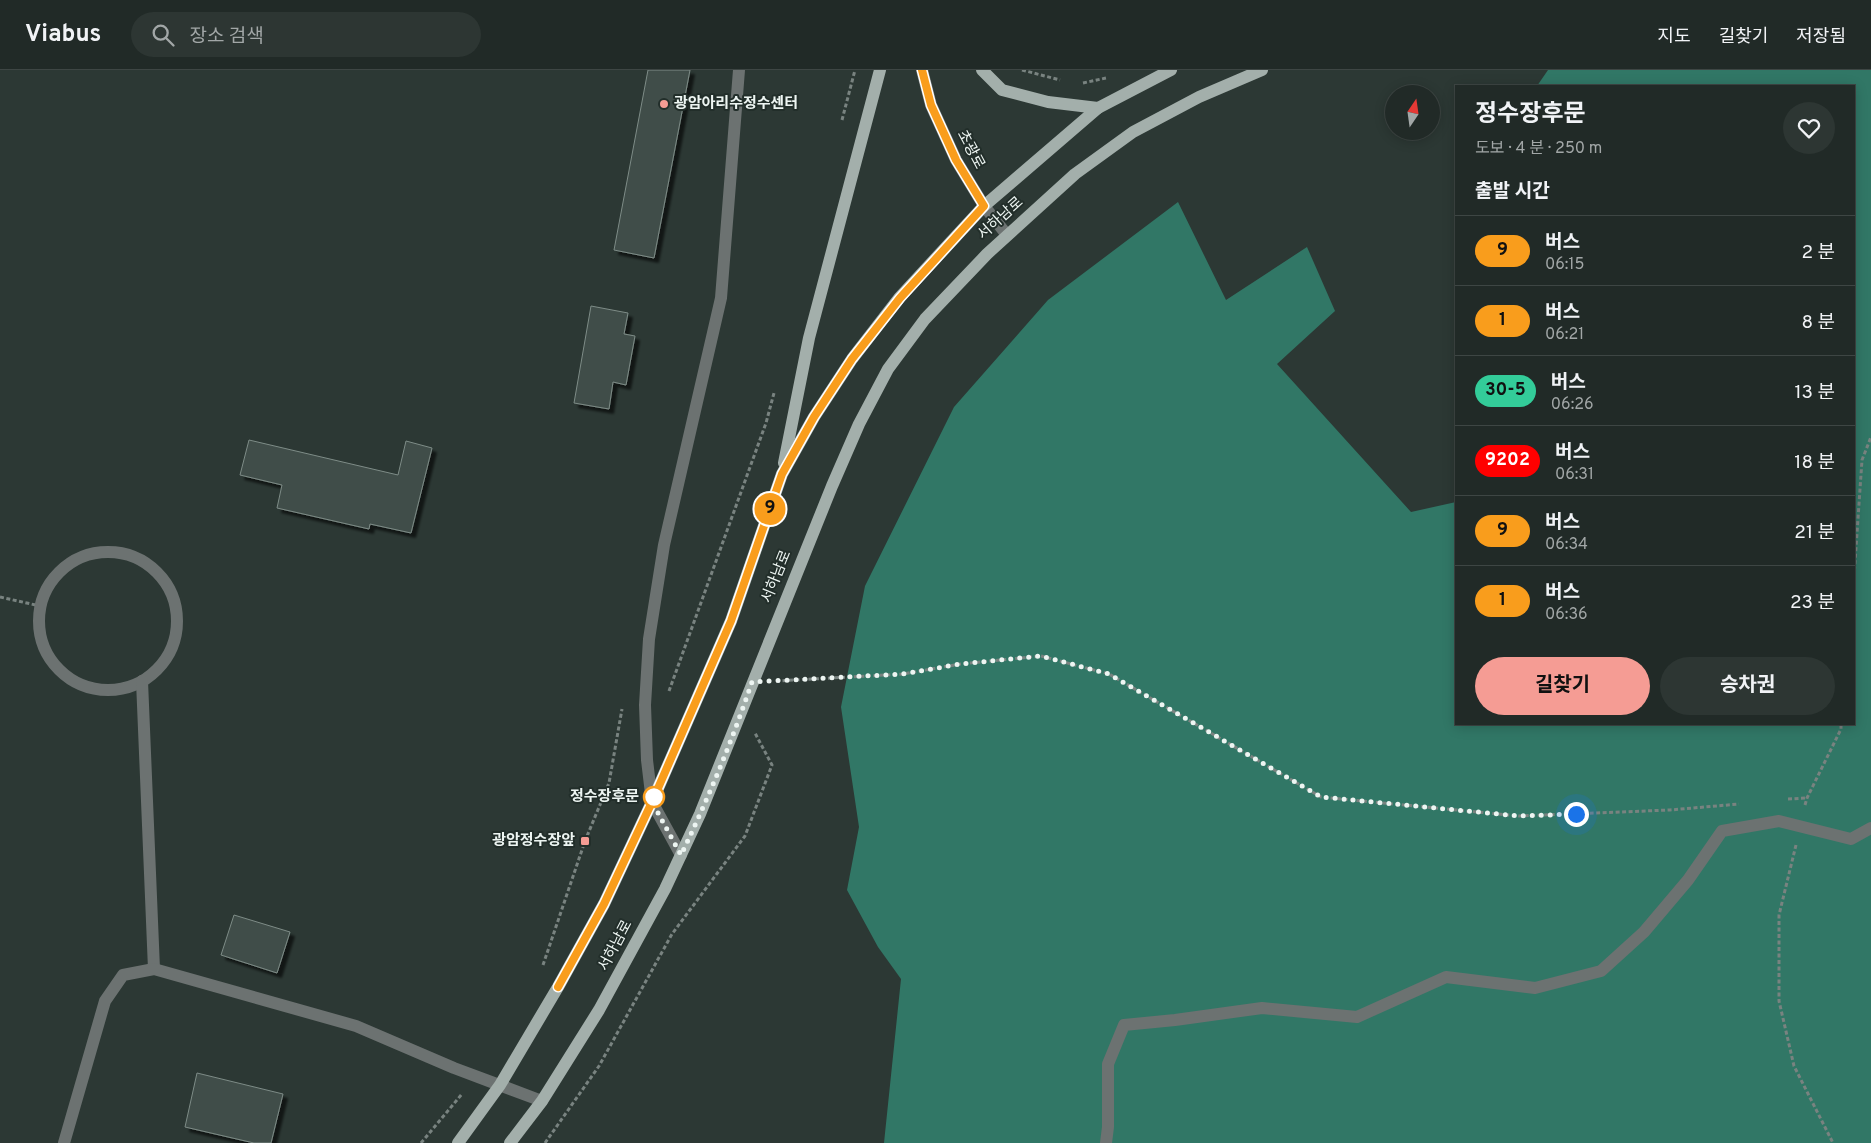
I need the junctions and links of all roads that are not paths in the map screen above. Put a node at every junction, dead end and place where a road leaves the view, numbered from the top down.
1 (740, 70) edge
2 (880, 70) edge
3 (922, 70) edge
4 (982, 70) edge
5 (1171, 70) edge
6 (1262, 70) edge
7 (1098, 108) junction
8 (984, 206) junction
9 (1007, 236) junction
10 (782, 474) junction
11 (142, 682) junction
12 (652, 802) junction
13 (1871, 828) edge
14 (681, 855) junction
15 (154, 969) junction
16 (500, 1085) junction
17 (542, 1101) junction
18 (64, 1143) edge
19 (458, 1143) edge
20 (510, 1143) edge
21 (1106, 1143) edge

1 - 12 street
2 - 10 main road
3 - 8 street, 초광로
4 - 7 main road
5 - 7 main road, 서하남로
6 - 9 main road, 서하남로
7 - 8 main road, 서하남로
8 - 9 street, 초광로
8 - 10 main road, 서하남로
9 - 14 main road, 서하남로
10 - 12 main road, 서하남로
11 - 11 street
11 - 15 street
12 - 14 street
12 - 16 main road, 서하남로
13 - 21 street
14 - 17 main road, 서하남로
15 - 16 street
15 - 18 street
16 - 17 street
16 - 19 main road, 서하남로
17 - 20 main road, 서하남로

